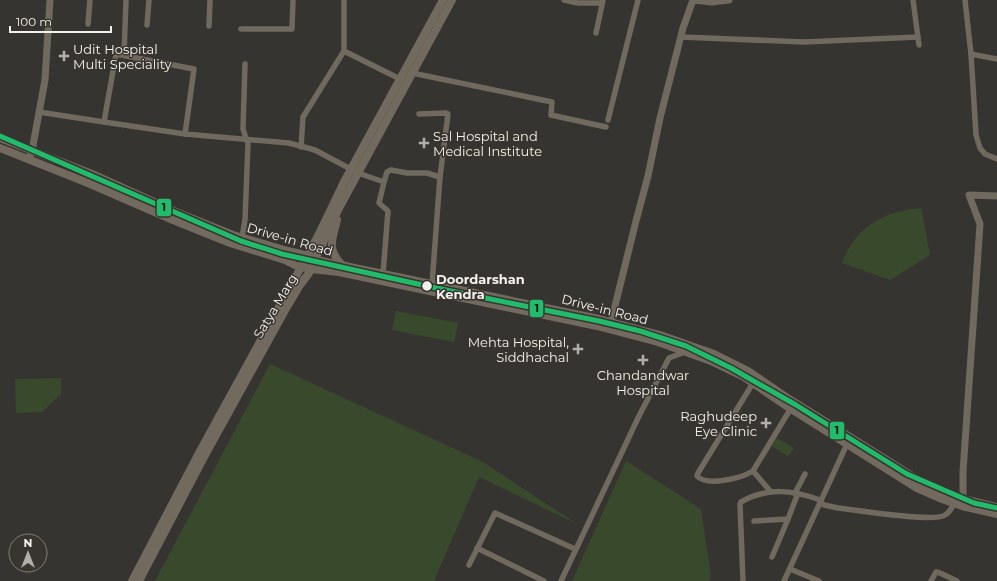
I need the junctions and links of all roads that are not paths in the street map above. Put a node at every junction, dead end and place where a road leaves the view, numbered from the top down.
1 (50, 0) edge
2 (90, 0) edge
3 (126, 0) edge
4 (149, 0) edge
5 (210, 0) edge
6 (293, 0) edge
7 (344, 0) edge
8 (443, 0) edge
9 (452, 0) edge
10 (564, 0) edge
11 (638, 0) edge
12 (729, 0) edge
13 (913, 0) edge
14 (964, 0) edge
15 (603, 1) edge
16 (88, 24) dead end
17 (147, 25) dead end
18 (209, 26) dead end
19 (241, 29) dead end
20 (596, 33) dead end
21 (681, 37) junction
22 (918, 37) junction
23 (919, 45) dead end
24 (344, 51) junction
25 (971, 54) junction
26 (124, 55) junction
27 (997, 59) edge
28 (245, 64) dead end
29 (412, 73) junction
30 (400, 80) junction
31 (39, 112) junction
32 (419, 114) dead end
33 (608, 120) dead end
34 (104, 122) junction
35 (606, 127) dead end
36 (185, 134) junction
37 (0, 138) edge
38 (247, 140) junction
39 (301, 147) junction
40 (0, 148) edge
41 (32, 151) junction
42 (29, 159) junction
43 (997, 159) edge
44 (355, 171) junction
45 (440, 177) junction
46 (384, 182) junction
47 (997, 196) edge
48 (339, 208) junction
49 (242, 238) junction
50 (307, 256) junction
51 (315, 259) junction
52 (343, 266) junction
53 (300, 267) junction
54 (311, 269) junction
55 (383, 274) junction
56 (432, 284) junction
57 (610, 325) junction
58 (685, 352) junction
59 (753, 383) junction
60 (791, 408) junction
61 (847, 444) junction
62 (753, 471) junction
63 (805, 474) dead end
64 (771, 492) junction
65 (797, 493) junction
66 (964, 499) junction
67 (820, 501) junction
68 (954, 503) junction
69 (997, 507) edge
70 (997, 514) edge
71 (788, 519) junction
72 (754, 521) dead end
73 (477, 548) junction
74 (575, 548) junction
75 (772, 557) dead end
76 (469, 565) dead end
77 (790, 569) junction
78 (132, 581) edge
79 (139, 581) edge
80 (544, 581) edge
81 (560, 581) edge
82 (743, 581) edge
83 (784, 581) edge
84 (819, 581) edge
85 (931, 581) edge
86 (957, 581) edge

1 - 31 street
2 - 16 street
3 - 26 street
4 - 17 street
5 - 18 street
6 - 19 street
7 - 24 street
8 - 30 main road, Satya Marg
9 - 29 main road, Satya Marg
10 - 15 street
11 - 33 street
12 - 21 street
13 - 22 street
14 - 25 street
15 - 20 street
21 - 22 street
21 - 57 street
22 - 23 street
24 - 30 street
24 - 39 street
25 - 27 street
25 - 43 street
26 - 34 street
26 - 36 street
28 - 38 street
29 - 35 street
29 - 44 main road, Satya Marg
30 - 44 main road, Satya Marg
31 - 34 street
31 - 41 street
32 - 45 street
34 - 36 street
36 - 38 street
37 - 41 main road, Drive-in Road
38 - 39 street
38 - 49 street
39 - 44 street
40 - 42 main road, Drive-in Road
41 - 42 street
41 - 49 main road, Drive-in Road
42 - 53 main road, Drive-in Road
44 - 46 street
44 - 48 main road, Satya Marg
44 - 50 main road, Satya Marg
45 - 46 street
45 - 56 street
46 - 55 street
47 - 66 street
48 - 51 main road, Satya Marg
48 - 52 main road
49 - 50 main road, Drive-in Road
50 - 51 main road, Drive-in Road
50 - 53 main road, Satya Marg
51 - 52 main road, Drive-in Road
51 - 54 main road, Satya Marg
52 - 55 main road, Drive-in Road
53 - 54 main road, Drive-in Road
53 - 78 main road, Satya Marg
54 - 57 main road, Drive-in Road
54 - 79 main road, Satya Marg
55 - 56 main road, Drive-in Road
56 - 57 main road, Drive-in Road
57 - 58 main road, Drive-in Road
57 - 66 main road, Drive-in Road
58 - 59 main road, Drive-in Road
58 - 74 street
59 - 60 main road, Drive-in Road
59 - 62 street
60 - 61 main road, Drive-in Road
60 - 62 street
61 - 67 street
61 - 68 main road, Drive-in Road
62 - 64 street
63 - 65 street
64 - 65 street
64 - 82 street
65 - 67 street
65 - 71 street
66 - 69 main road, Drive-in Road
67 - 68 street
67 - 77 street
68 - 70 main road, Drive-in Road
71 - 72 street
71 - 75 street
73 - 74 street
73 - 76 street
73 - 80 street
74 - 81 street
77 - 83 street
77 - 84 street
85 - 86 street

